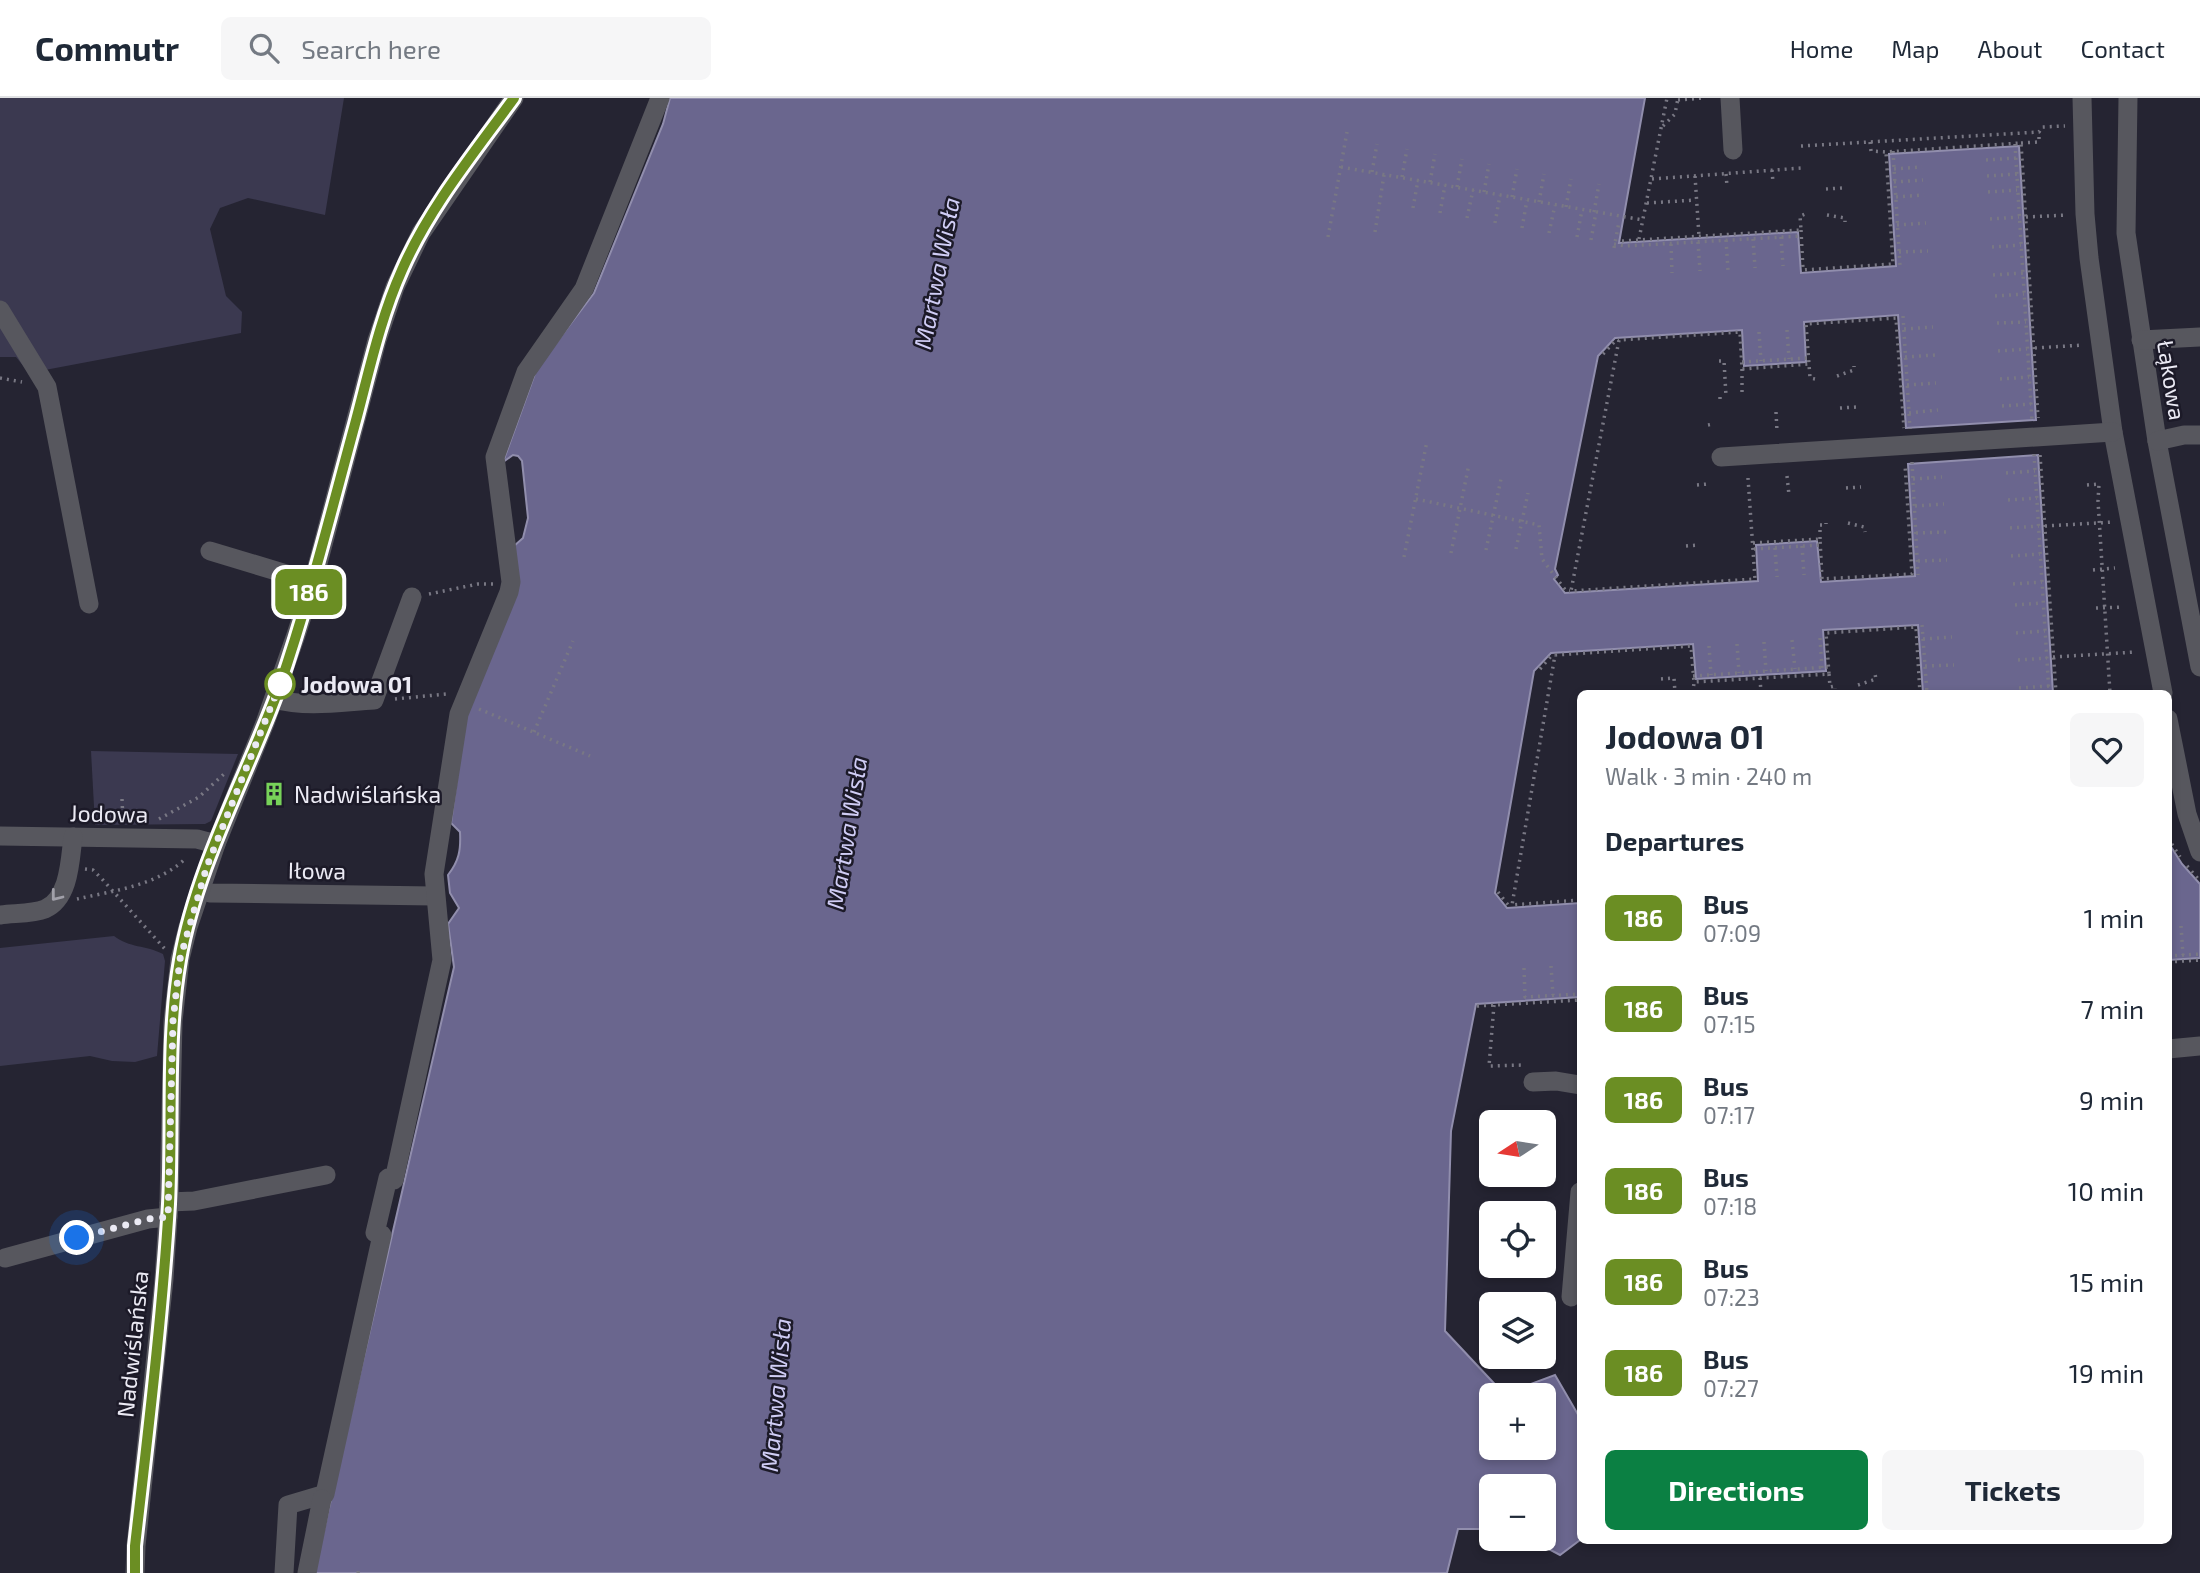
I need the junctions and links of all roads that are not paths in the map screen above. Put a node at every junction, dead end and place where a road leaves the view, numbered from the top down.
1 (514, 98) edge
2 (660, 98) edge
3 (1730, 98) edge
4 (2082, 98) edge
5 (2128, 98) edge
6 (1733, 150) dead end
7 (0, 310) edge
8 (2200, 337) edge
9 (2141, 341) junction
10 (2113, 432) junction
11 (2200, 435) edge
12 (2157, 441) junction
13 (1721, 457) dead end
14 (210, 551) dead end
15 (313, 582) junction
16 (412, 597) road end
17 (89, 604) dead end
18 (2197, 637) edge
19 (2200, 667) edge
20 (2162, 690) edge
21 (274, 699) junction
22 (2172, 749) edge
23 (0, 836) edge
24 (73, 837) junction
25 (216, 844) junction
26 (2200, 852) edge
27 (200, 889) junction
28 (435, 896) junction
29 (0, 915) edge
30 (2200, 1046) edge
31 (2172, 1049) edge
32 (1530, 1074) road end
33 (1577, 1085) edge
34 (326, 1175) dead end
35 (168, 1209) junction
36 (1577, 1227) edge
37 (5, 1258) dead end
38 (1571, 1297) dead end
39 (322, 1499) dead end
40 (135, 1573) edge
41 (284, 1573) edge
42 (307, 1573) edge

1 - 15 street, Nadwiślańska
2 - 28 street
3 - 6 street
4 - 10 street
5 - 9 street, Łąkowa
7 - 17 street
8 - 9 street
9 - 12 street, Łąkowa
10 - 13 street
10 - 20 street
11 - 12 street
12 - 18 street, Łąkowa
14 - 15 street
15 - 21 street, Nadwiślańska
16 - 21 street
18 - 19 street, Łąkowa
21 - 25 street, Nadwiślańska
22 - 26 street
23 - 24 street, Jodowa
24 - 25 street, Jodowa
24 -> 29 street
25 - 27 street, Nadwiślańska
27 - 28 street, Iłowa
27 - 35 street, Nadwiślańska
28 - 41 street
30 - 31 street
32 - 33 street
34 - 35 street
35 - 37 street
35 - 40 street, Nadwiślańska
36 - 38 street
39 - 42 street

